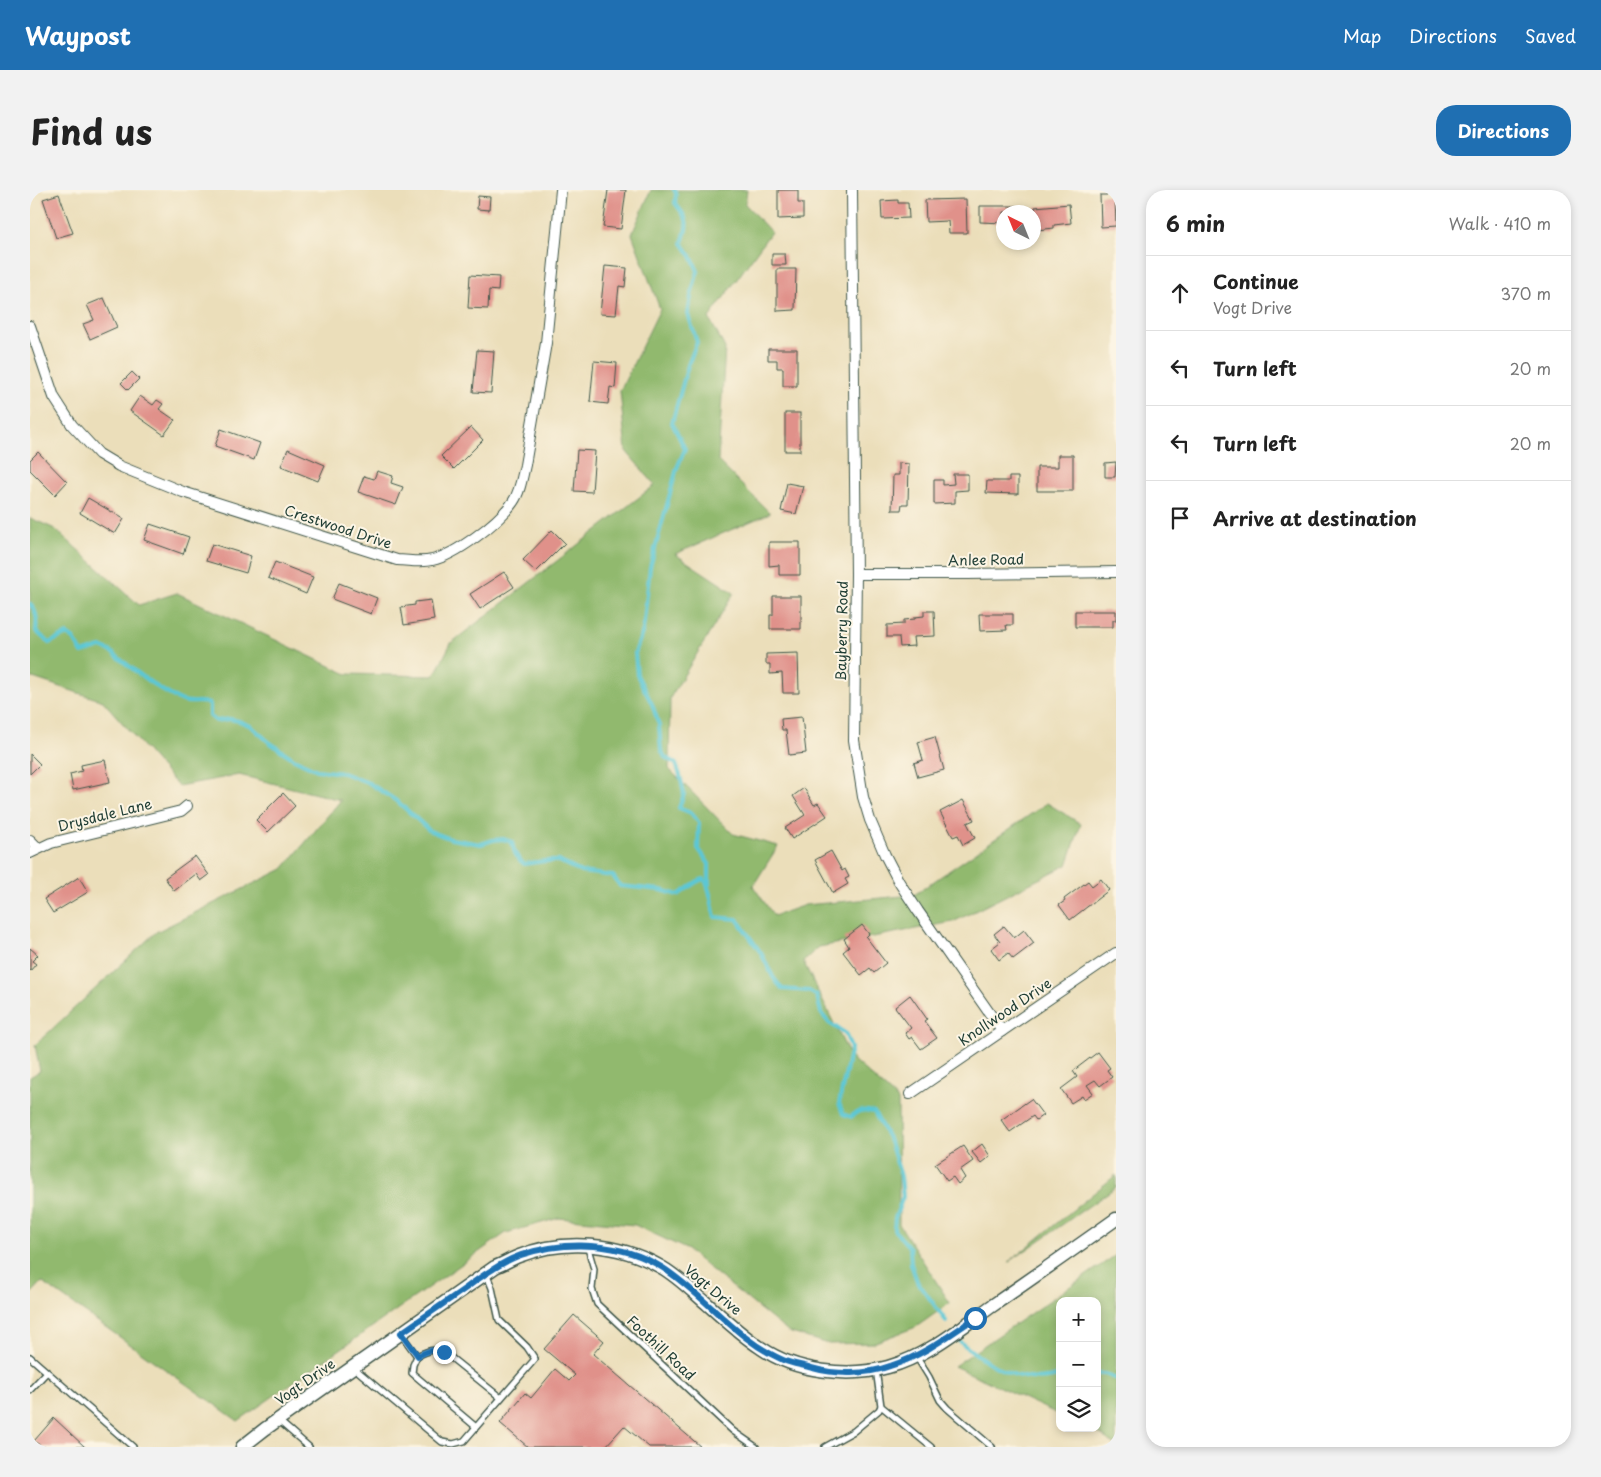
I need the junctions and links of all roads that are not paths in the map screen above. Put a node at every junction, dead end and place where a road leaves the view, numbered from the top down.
1 (561, 190) edge
2 (852, 190) edge
3 (30, 326) edge
4 (1116, 572) edge
5 (856, 574) junction
6 (187, 806) dead end
7 (30, 840) edge
8 (34, 850) edge
9 (1116, 953) edge
10 (1002, 1031) junction
11 (910, 1094) dead end
12 (1116, 1219) edge
13 (587, 1245) junction
14 (486, 1273) junction
15 (401, 1333) junction
16 (30, 1356) edge
17 (418, 1356) junction
18 (916, 1356) junction
19 (353, 1367) junction
20 (876, 1369) junction
21 (47, 1372) junction
22 (30, 1390) edge
23 (501, 1398) junction
24 (880, 1406) junction
25 (278, 1420) junction
26 (476, 1427) junction
27 (133, 1447) edge
28 (242, 1447) edge
29 (309, 1447) edge
30 (756, 1447) edge
31 (825, 1447) edge
32 (931, 1447) edge
33 (992, 1447) edge

1 - 3 street, Crestwood Drive
2 - 5 street, Bayberry Road
4 - 5 street, Anlee Road
5 - 10 street, Bayberry Road
6 - 8 street, Drysdale Lane
7 - 8 street
9 - 10 street, Knollwood Drive
10 - 11 street, Knollwood Drive
12 - 18 street, Vogt Drive
13 - 14 street, Vogt Drive
13 - 20 street, Vogt Drive
13 - 30 lane, Foothill Road
14 - 15 street, Vogt Drive
14 - 23 lane
15 - 17 lane
15 - 19 street, Vogt Drive
16 - 21 lane
17 - 23 lane
17 - 26 lane
18 - 20 street, Vogt Drive
18 - 33 lane
19 - 25 street, Vogt Drive
19 - 26 lane
20 - 24 lane
21 - 22 lane
21 - 27 lane
23 - 26 lane
24 - 31 lane
24 - 32 lane
25 - 28 street, Vogt Drive
25 - 29 lane

